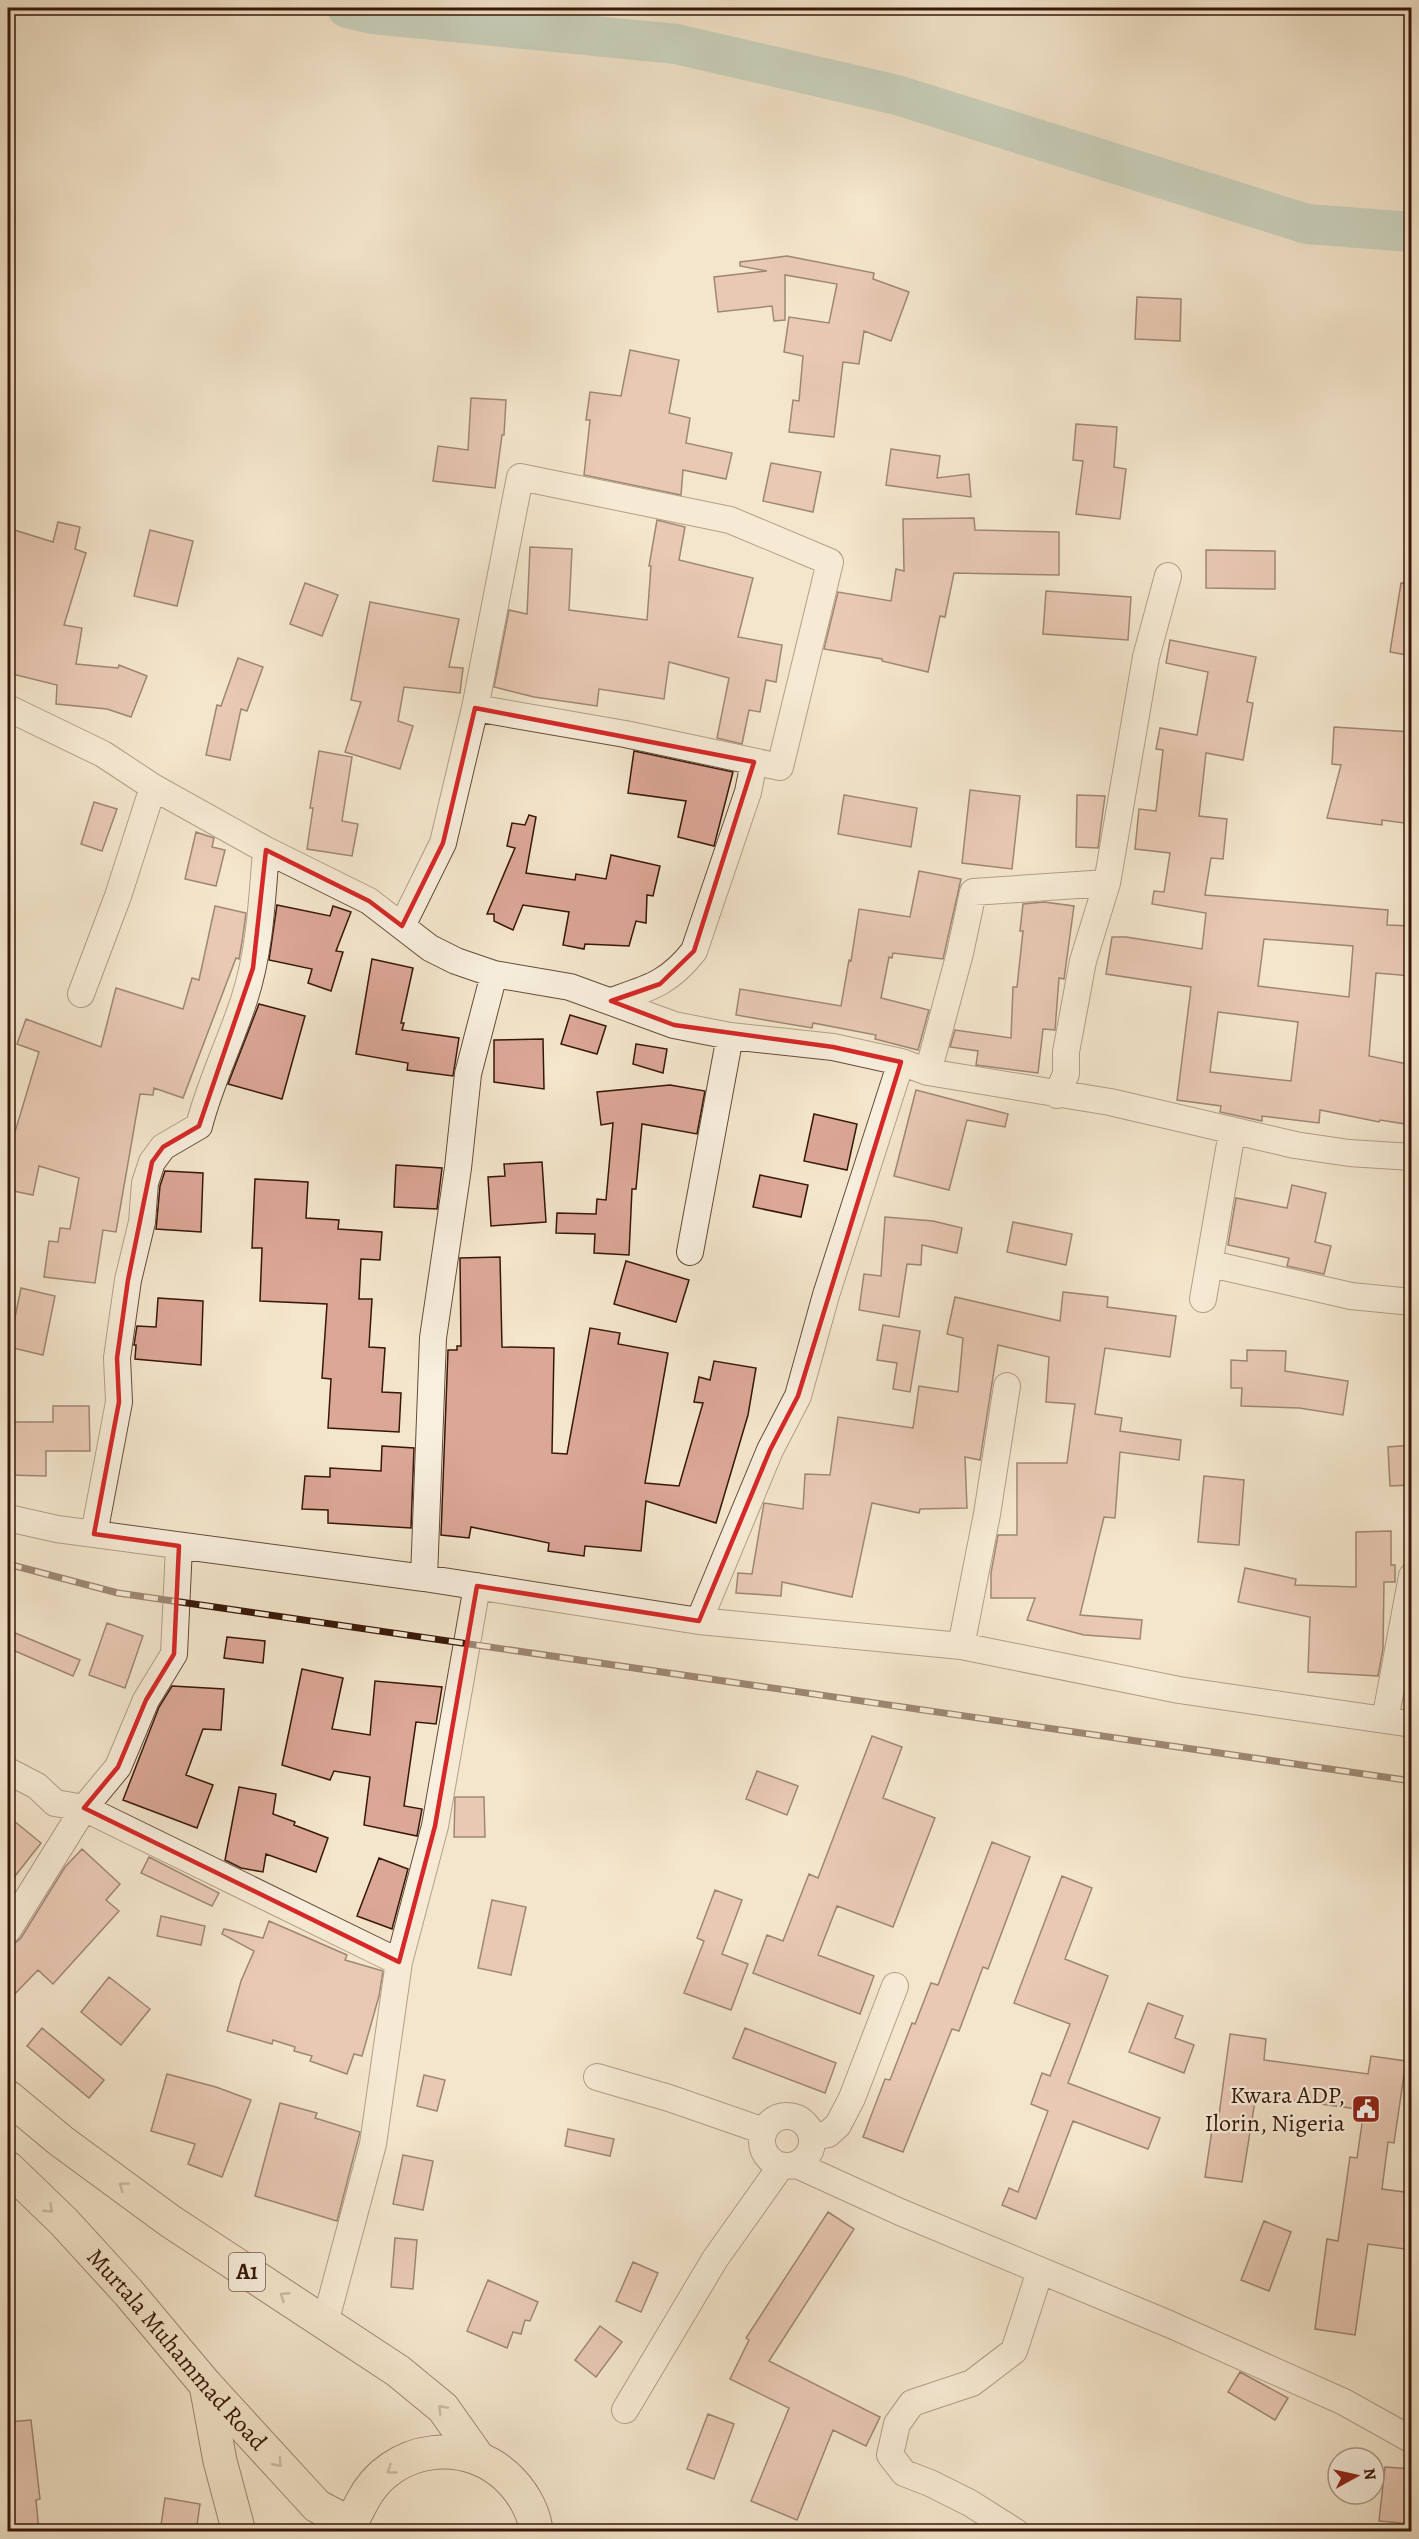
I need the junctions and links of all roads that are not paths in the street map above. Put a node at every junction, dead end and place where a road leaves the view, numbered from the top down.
1 (1168, 576) dead end
2 (8, 708) edge
3 (475, 708) junction
4 (754, 762) junction
5 (153, 787) junction
6 (266, 850) junction
7 (1107, 883) junction
8 (402, 926) junction
9 (494, 974) junction
10 (81, 994) dead end
11 (611, 1001) junction
12 (730, 1035) junction
13 (901, 1062) junction
14 (928, 1072) junction
15 (1058, 1095) junction
16 (1233, 1132) junction
17 (1412, 1157) edge
18 (690, 1252) dead end
19 (1211, 1264) junction
20 (1203, 1299) dead end
21 (1412, 1302) edge
22 (1007, 1386) dead end
23 (8, 1518) edge
24 (94, 1534) junction
25 (179, 1545) junction
26 (1412, 1576) edge
27 (424, 1578) junction
28 (477, 1586) junction
29 (699, 1621) junction
30 (961, 1646) junction
31 (1385, 1720) junction
32 (1412, 1724) edge
33 (8, 1771) edge
34 (84, 1808) junction
35 (8, 1930) edge
36 (399, 1962) junction
37 (894, 1986) dead end
38 (597, 2077) dead end
39 (8, 2097) edge
40 (764, 2130) junction
41 (813, 2137) junction
42 (789, 2165) junction
43 (8, 2168) edge
44 (1040, 2271) junction
45 (325, 2323) junction
46 (206, 2385) junction
47 (625, 2410) dead end
48 (1412, 2440) edge
49 (477, 2456) junction
50 (523, 2494) junction
51 (351, 2528) edge
52 (238, 2532) edge
53 (536, 2532) edge
54 (561, 2532) edge
55 (1016, 2532) edge

1 - 7 street
2 - 5 street
3 - 4 street
3 - 4 street
3 - 8 street
4 - 11 street
5 - 6 street
5 - 10 street
6 - 8 street
6 - 24 street
7 - 14 street
7 - 15 street
8 - 9 street
9 - 11 street
9 - 27 street
11 - 12 street
12 - 13 street
12 - 18 street
13 - 14 street
13 - 29 street
14 - 15 street
15 - 16 street
16 - 17 street
16 - 19 street
19 - 20 street
19 - 21 street
22 - 30 street
23 - 24 street
24 - 25 street
25 - 27 street
25 - 34 street
26 - 31 street
27 - 28 street
28 - 29 street
28 - 36 street
29 - 30 street
30 - 31 street
31 - 32 street
33 - 34 street
34 - 35 street
34 - 36 street
36 - 45 street
37 - 41 street
38 - 40 street
45 -> 39 highway, A1
40 - 41 street
40 - 42 street
41 - 42 street
42 - 44 street
42 - 47 street
43 -> 46 highway, Murtala Muhammad Road
44 - 48 street
44 - 55 street
49 -> 45 highway, A1
46 -> 51 highway, Murtala Muhammad Road
46 - 52 highway
49 - 50 highway
49 -> 51 highway
50 - 53 highway
50 - 54 highway

